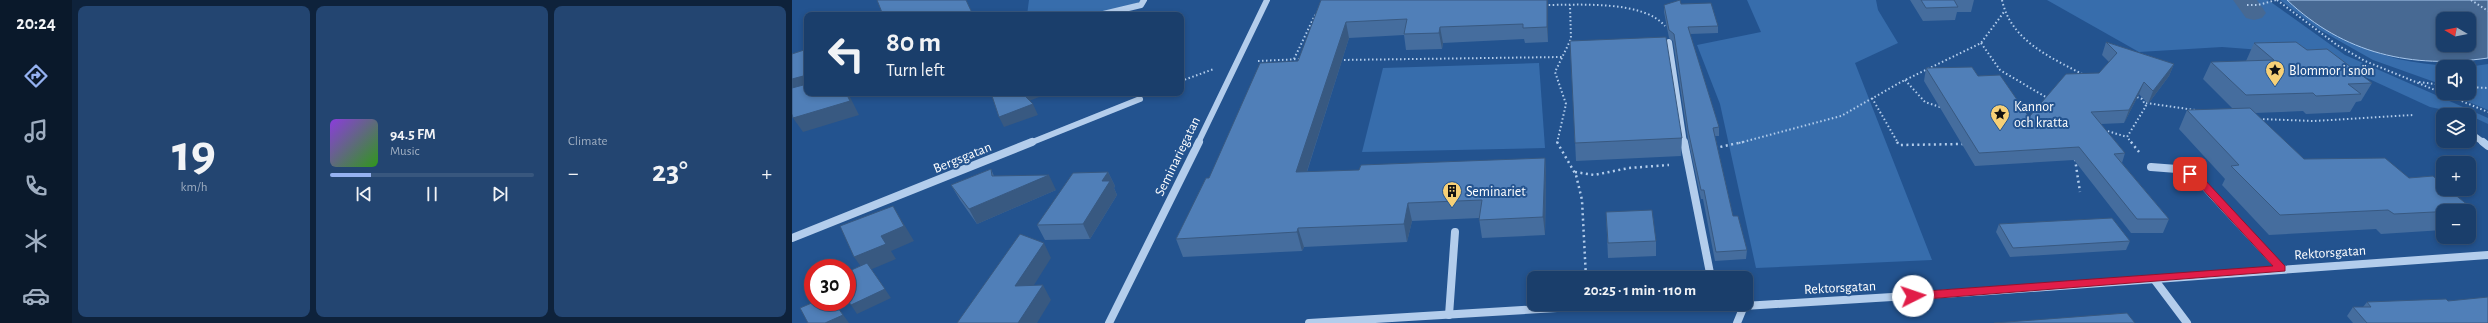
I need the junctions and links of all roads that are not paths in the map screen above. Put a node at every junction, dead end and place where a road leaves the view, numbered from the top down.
1 (1144, 0) edge
2 (1267, 0) edge
3 (1112, 12) edge
4 (1668, 42) edge
5 (1140, 98) dead end
6 (2476, 137) edge
7 (2488, 146) edge
8 (2151, 167) road end
9 (1454, 232) dead end
10 (792, 238) edge
11 (2488, 255) edge
12 (2281, 269) junction
13 (1711, 271) edge
14 (2154, 279) junction
15 (1753, 304) edge
16 (1527, 310) edge
17 (1740, 311) edge
18 (1449, 315) junction
19 (1109, 323) edge
20 (1309, 323) edge
21 (1737, 323) edge
22 (2187, 323) edge

1 - 3 street
2 - 19 street, Seminariegatan
4 - 13 street
5 - 10 street, Bergsgatan
6 - 7 street
8 - 12 street
9 - 18 street
11 - 12 street, Rektorsgatan
12 - 14 street, Rektorsgatan
14 - 15 street, Rektorsgatan
14 - 22 street
16 - 18 street
17 - 21 street
18 - 20 street

